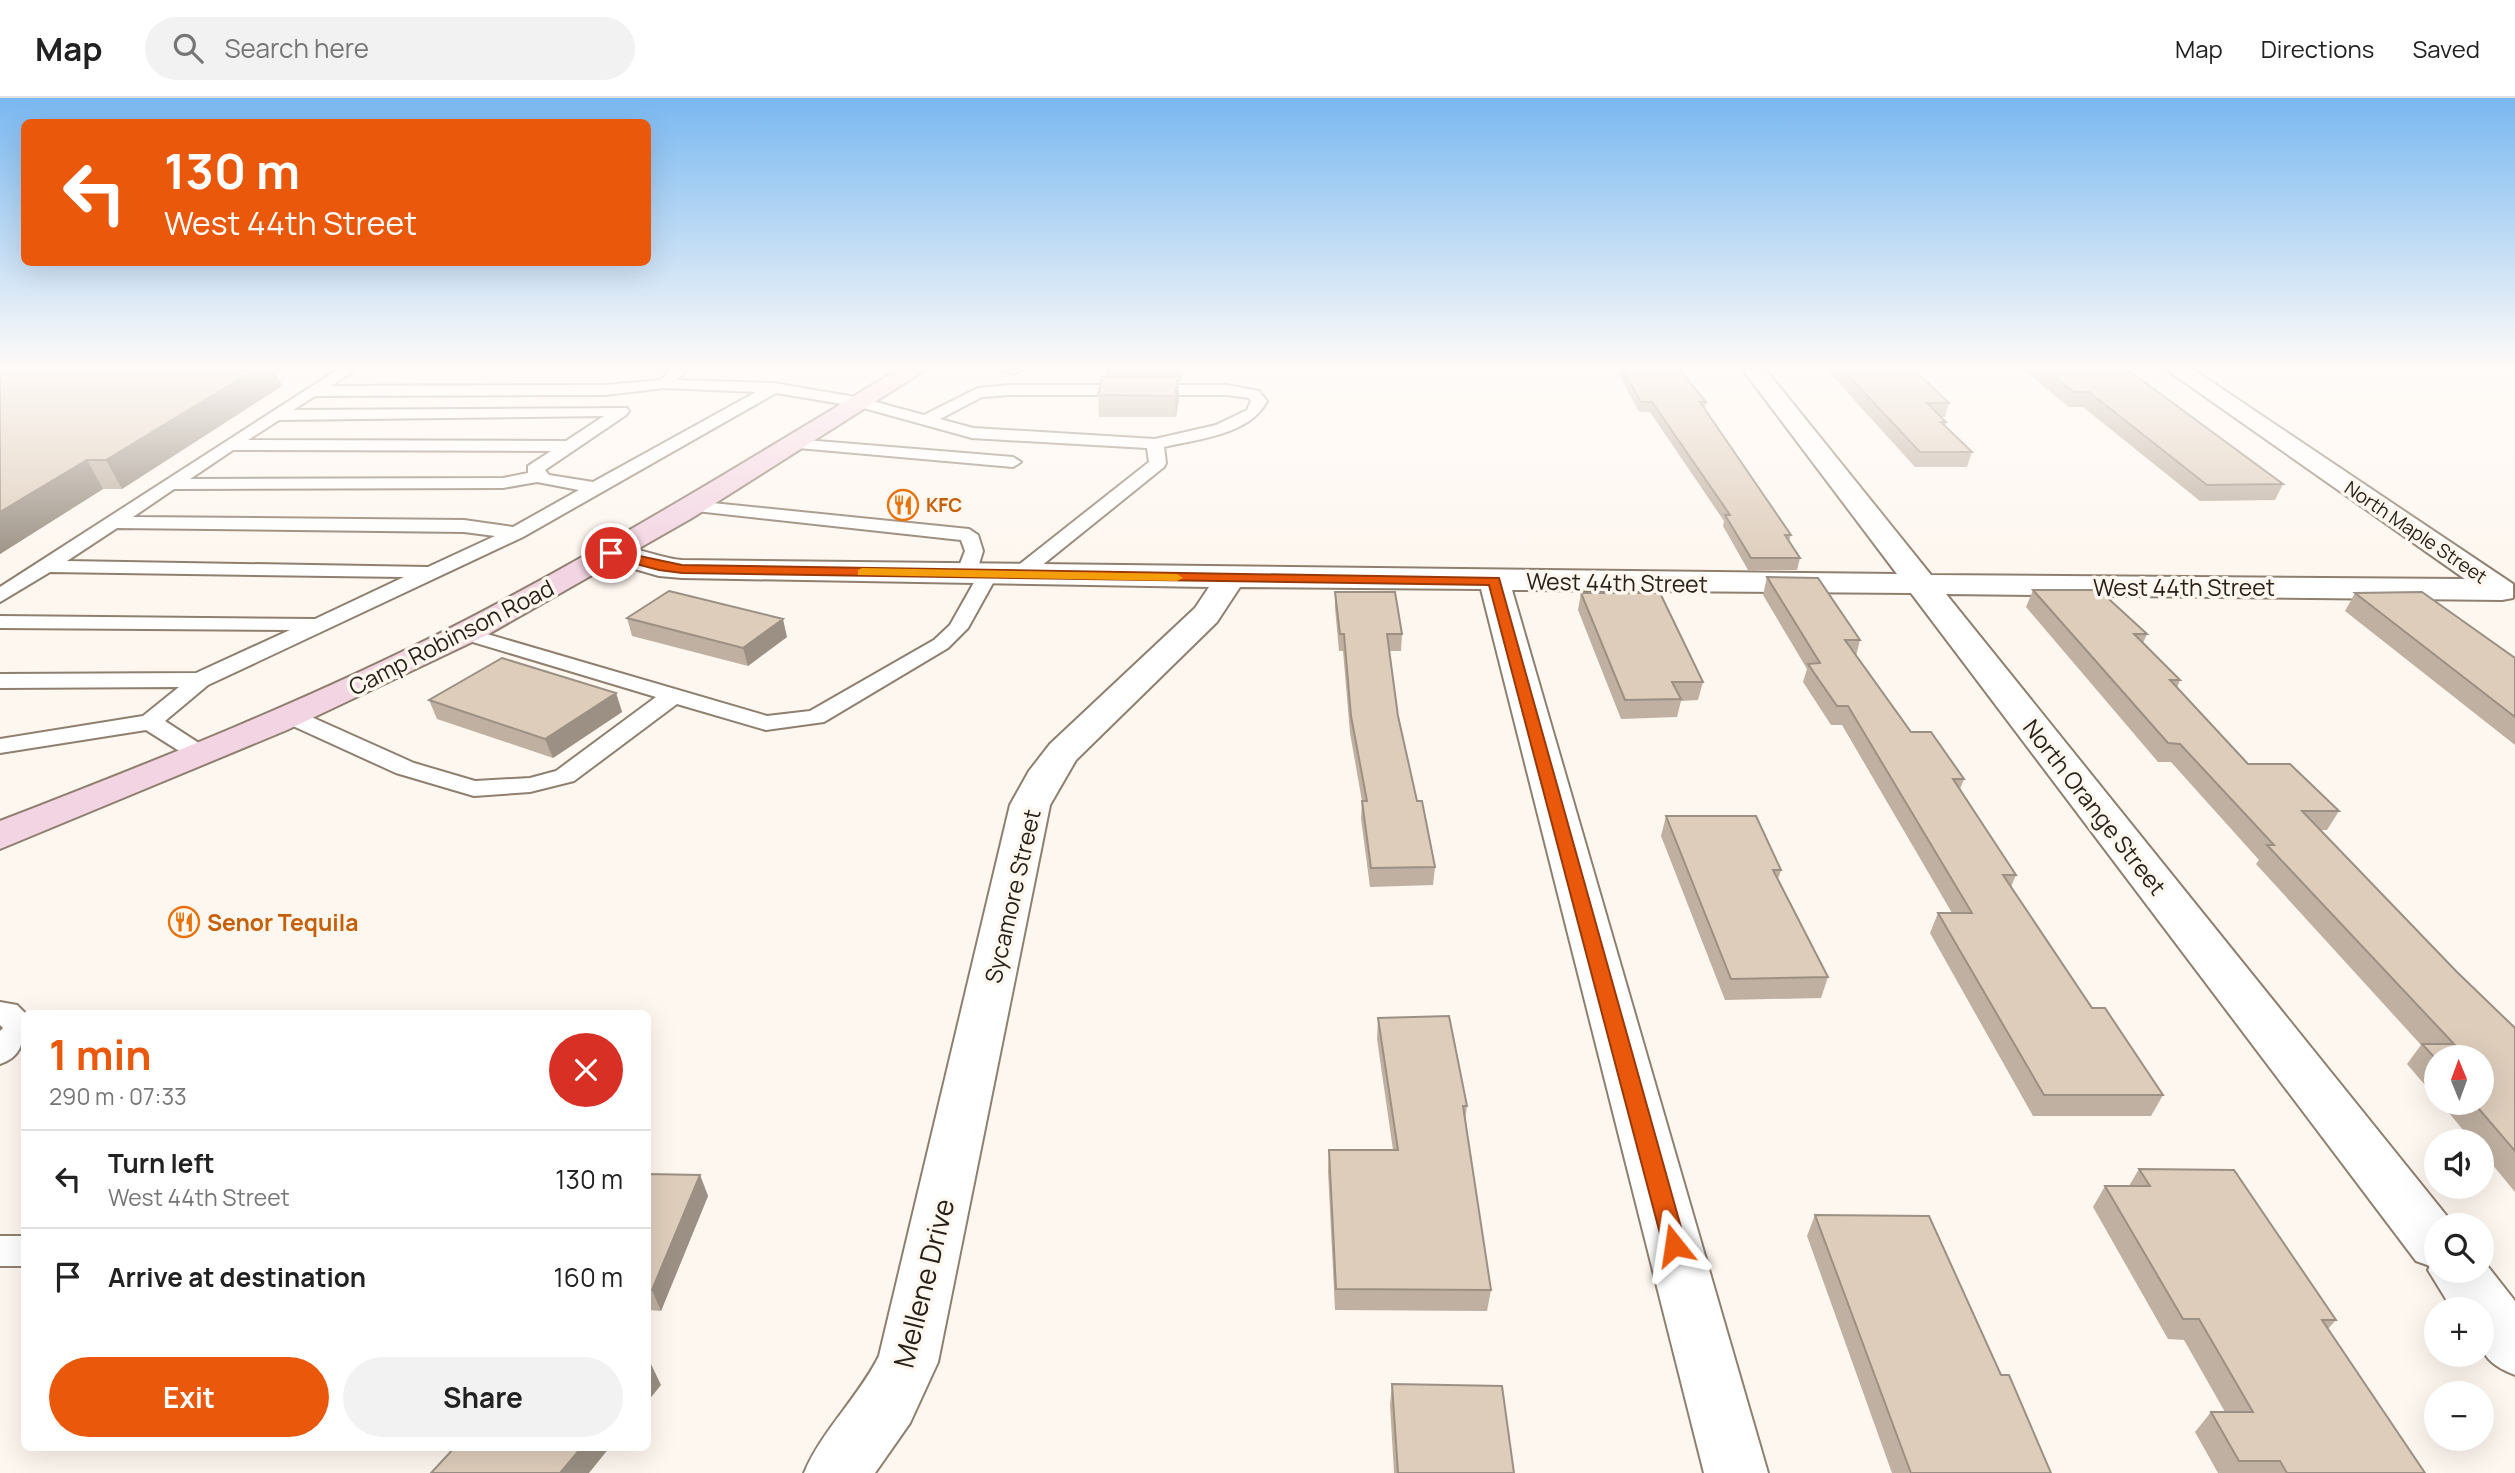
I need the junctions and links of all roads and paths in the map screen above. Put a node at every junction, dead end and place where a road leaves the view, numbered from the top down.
1 (247, 434) edge
2 (585, 434) edge
3 (692, 434) edge
4 (809, 434) edge
5 (991, 434) edge
6 (1196, 434) edge
7 (1804, 434) edge
8 (2272, 434) edge
9 (793, 444) junction
10 (1155, 444) junction
11 (230, 445) junction
12 (566, 446) junction
13 (1013, 462) dead end
14 (540, 475) junction
15 (170, 484) junction
16 (596, 488) junction
17 (693, 506) junction
18 (113, 522) junction
19 (516, 533) junction
20 (611, 553) junction
21 (45, 566) junction
22 (432, 572) junction
23 (991, 574) junction
24 (1227, 578) junction
25 (1494, 581) junction
26 (1922, 585) junction
27 (2507, 594) edge
28 (0, 596) edge
29 (0, 622) edge
30 (320, 624) junction
31 (463, 633) junction
32 (200, 680) junction
33 (0, 681) edge
34 (674, 695) junction
35 (290, 716) junction
36 (150, 722) junction
37 (0, 746) edge
38 (200, 754) junction
39 (0, 836) edge
40 (3, 1013) edge
41 (0, 1052) edge
42 (953, 1159) joint
43 (2424, 1229) edge
44 (0, 1251) edge
45 (21, 1251) edge
46 (2466, 1283) edge
47 (2515, 1346) edge
48 (836, 1473) edge
49 (1736, 1473) edge

1 - 11 lane
2 - 12 lane
3 - 16 lane
4 - 9 main road, Camp Robinson Road
5 - 10 lane
6 - 10 lane
7 - 26 street, North Orange Street
8 - 27 street, North Maple Street
9 - 13 lane
9 - 17 main road, Camp Robinson Road
10 - 23 lane
11 - 12 lane
11 - 15 lane
12 - 14 lane
14 - 15 lane
14 - 16 lane
15 - 18 lane
16 - 19 lane
17 - 20 main road, Camp Robinson Road
17 - 23 lane
18 - 19 lane
18 - 21 lane
19 - 22 lane
20 - 23 street, West 44th Street
20 - 31 main road, Camp Robinson Road
21 - 22 lane
21 - 28 lane
22 - 30 lane
23 - 24 street, West 44th Street
23 - 34 lane
24 - 25 street, West 44th Street
24 - 42 street, Sycamore Street
25 - 26 street, West 44th Street
25 - 49 street
26 - 27 street, West 44th Street
26 - 43 street, North Orange Street
29 - 30 lane
30 - 32 lane
31 - 34 lane
31 - 35 main road, Camp Robinson Road
32 - 33 lane
32 - 36 lane
34 - 35 lane
35 - 38 main road, Camp Robinson Road
36 - 37 lane
36 - 38 lane
38 - 39 main road, Camp Robinson Road
40 - 41 lane
42 - 48 street, Mellene Drive
44 - 45 lane
46 - 47 street

